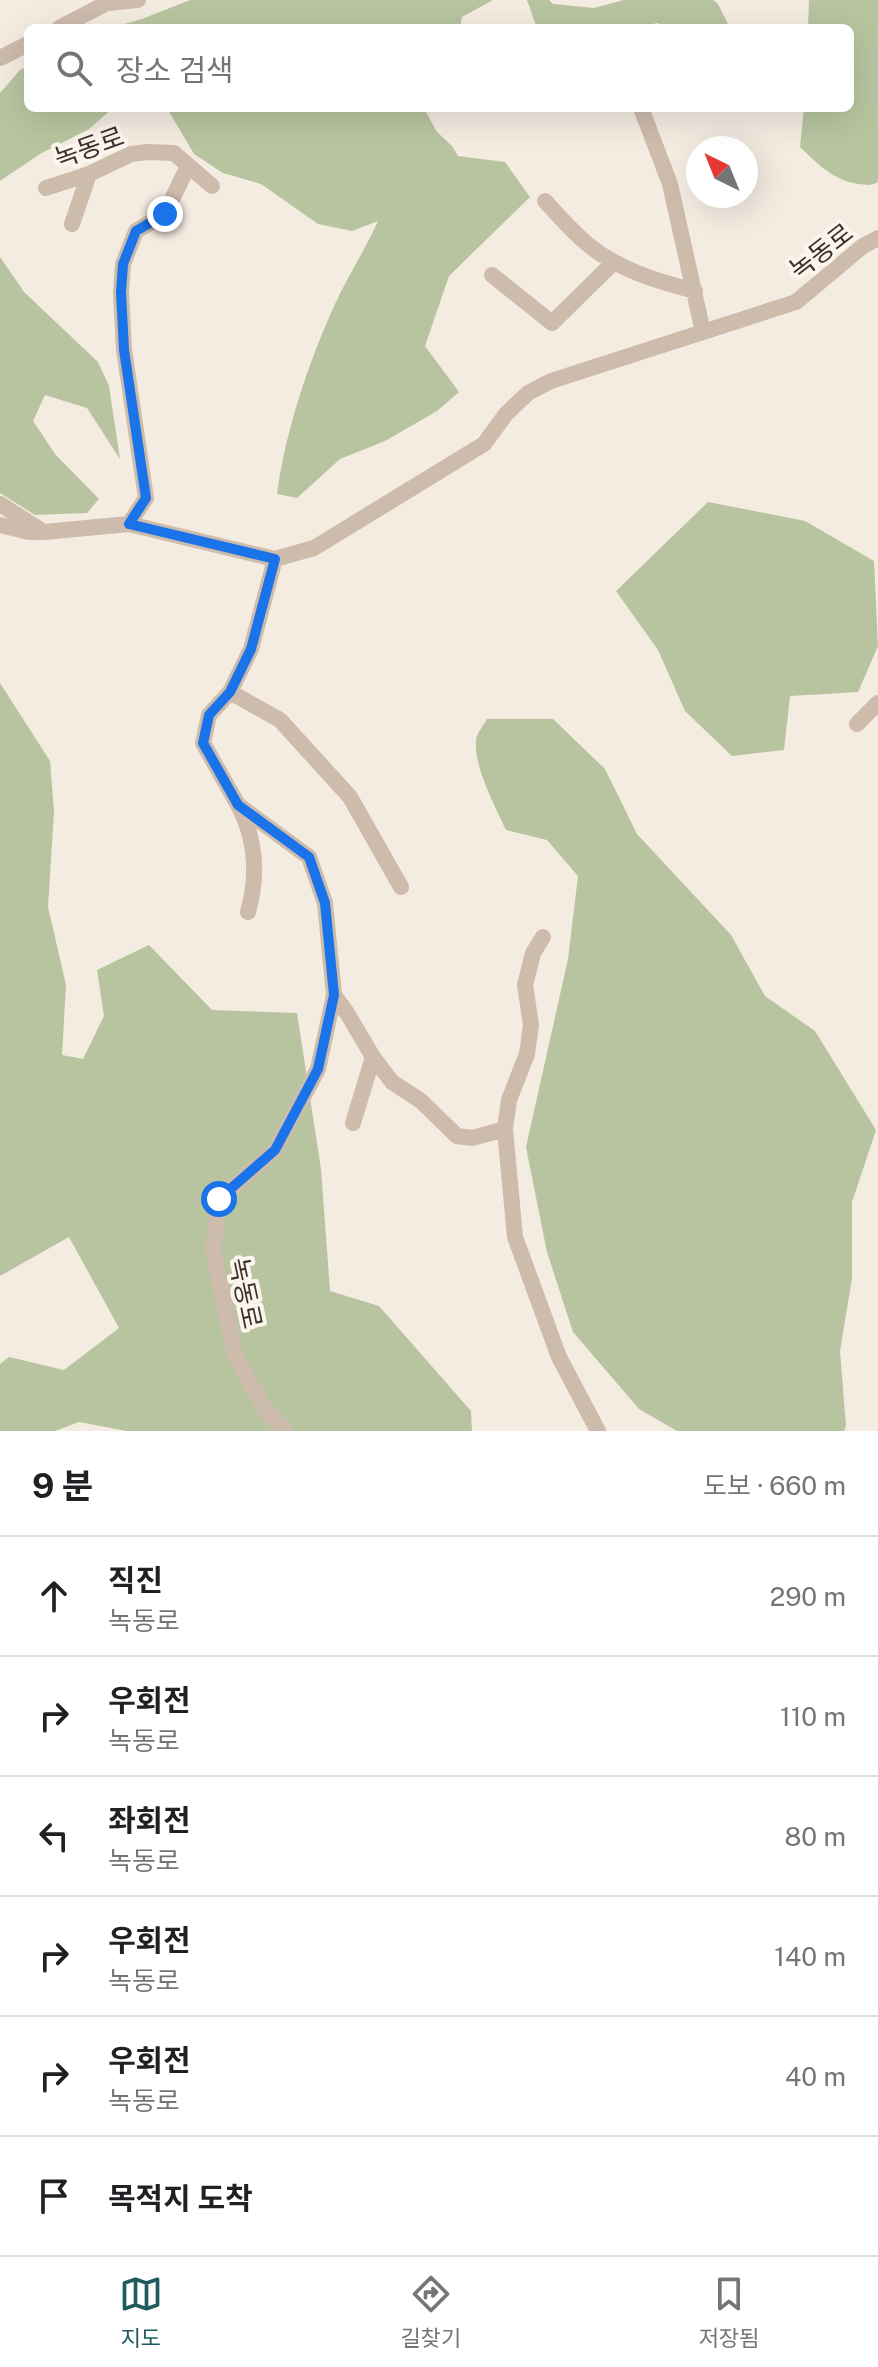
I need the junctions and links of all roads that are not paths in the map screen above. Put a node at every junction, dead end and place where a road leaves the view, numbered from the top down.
1 (138, 0) edge
2 (67, 24) edge
3 (24, 46) edge
4 (0, 58) edge
5 (643, 112) edge
6 (188, 166) junction
7 (89, 174) junction
8 (212, 186) dead end
9 (46, 188) dead end
10 (545, 201) dead end
11 (72, 224) dead end
12 (878, 238) edge
13 (614, 262) junction
14 (492, 275) dead end
15 (695, 291) junction
16 (703, 332) junction
17 (0, 504) edge
18 (129, 524) junction
19 (0, 525) edge
20 (44, 532) junction
21 (275, 559) junction
22 (230, 692) junction
23 (878, 703) edge
24 (857, 724) dead end
25 (238, 805) junction
26 (401, 887) dead end
27 (248, 912) dead end
28 (543, 937) dead end
29 (334, 995) junction
30 (373, 1057) junction
31 (353, 1123) dead end
32 (505, 1129) junction
33 (286, 1431) edge
34 (598, 1431) edge

1 - 2 street
3 - 4 street
5 - 15 street
6 - 7 street, 녹동로
6 - 8 street, 녹동로
6 - 18 street
7 - 9 street, 녹동로
7 - 11 street
10 - 13 street
12 - 16 street, 녹동로
13 - 14 street
13 - 15 street
15 - 16 street
16 - 21 street, 녹동로
17 - 20 street
18 - 20 street, 녹동로
18 - 21 street, 녹동로
19 - 20 street, 녹동로
21 - 22 street, 녹동로
22 - 25 street, 녹동로
22 - 26 street
23 - 24 street
25 - 27 street, 녹동로
25 - 29 street, 녹동로
28 - 32 street
29 - 30 street, 녹동로
29 - 33 street, 녹동로
30 - 31 street
30 - 32 street, 녹동로
32 - 34 street

